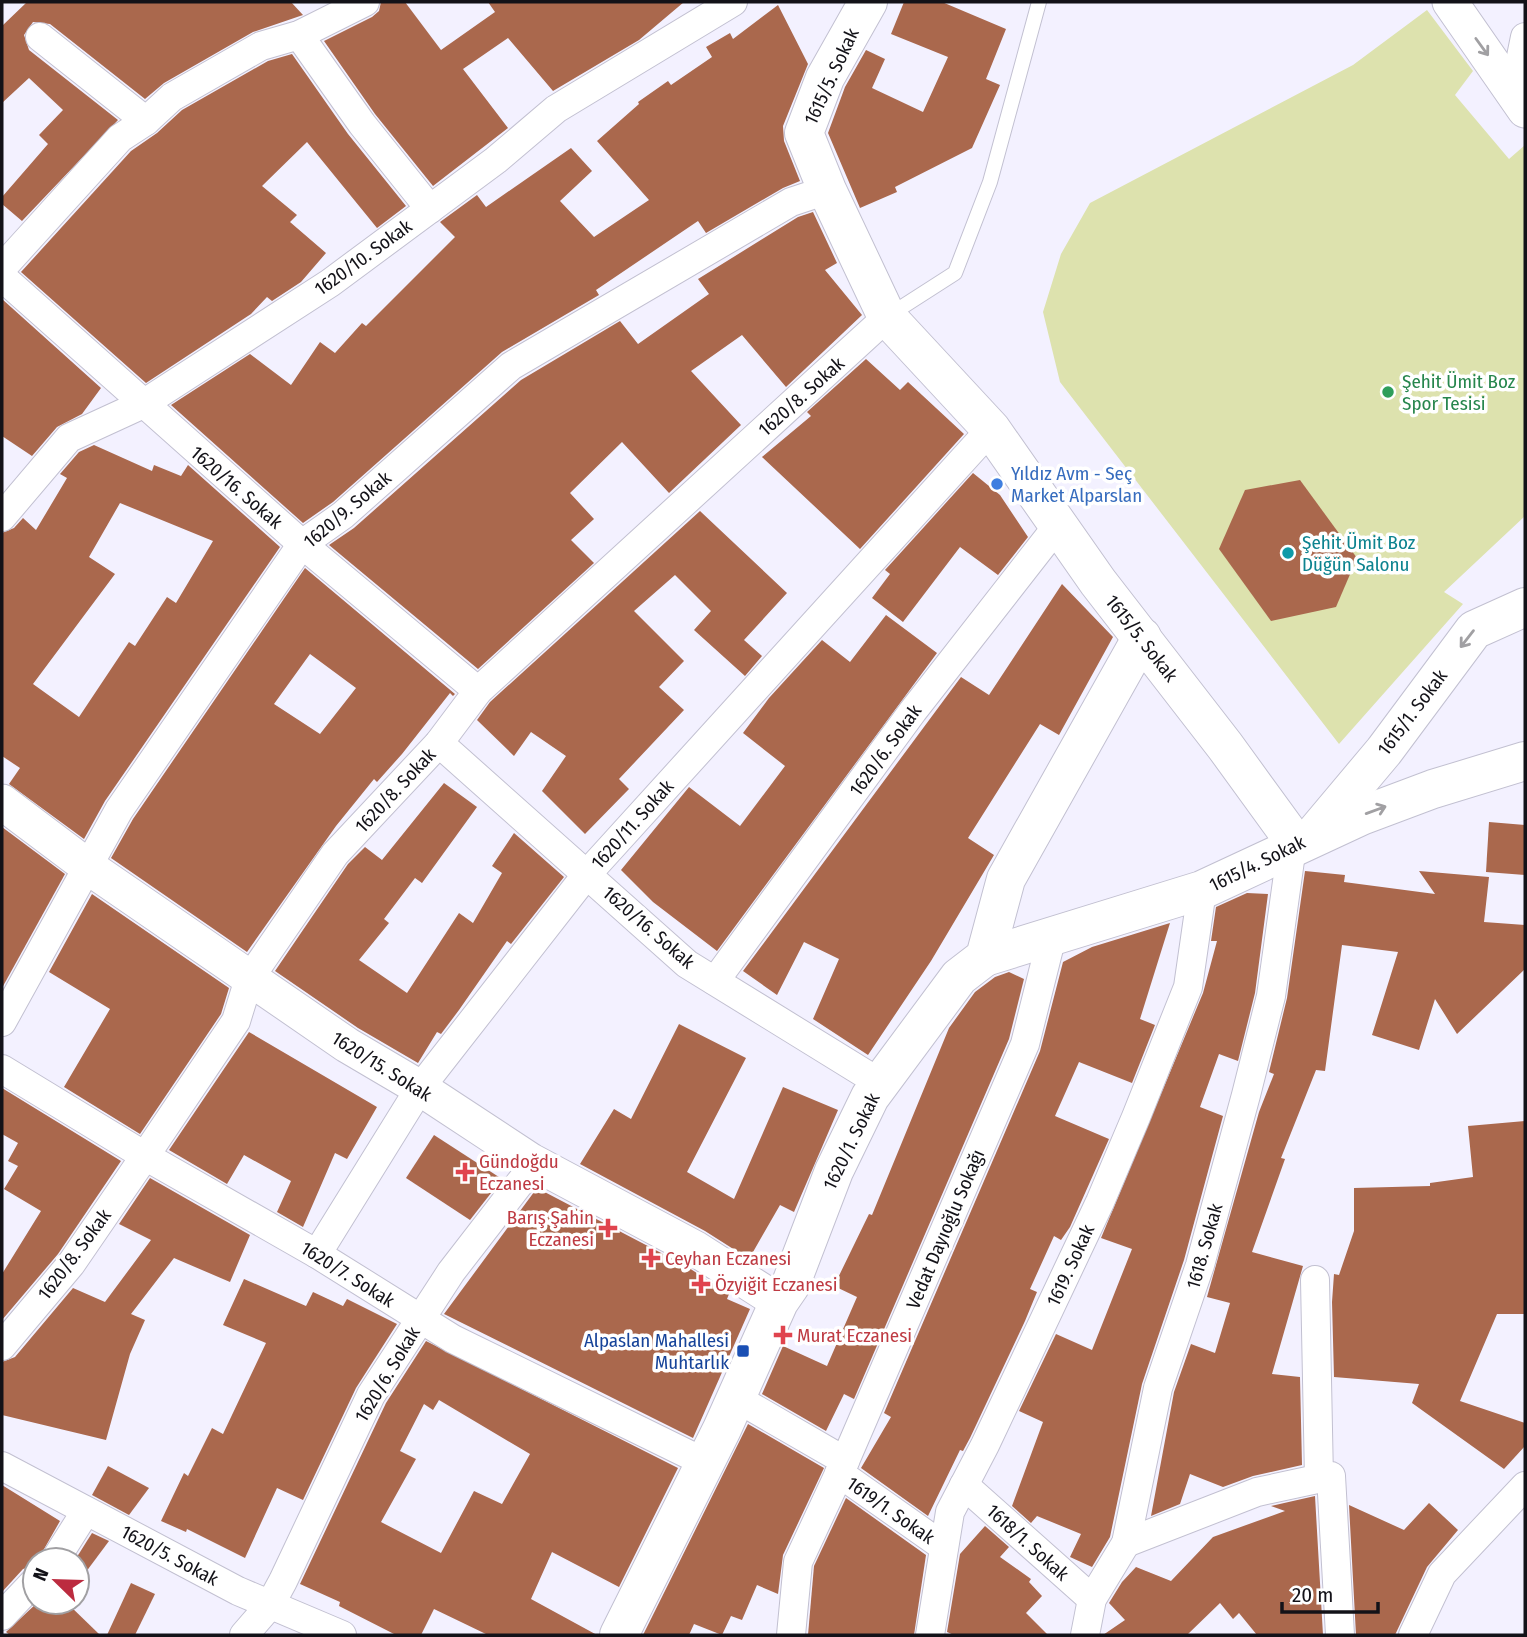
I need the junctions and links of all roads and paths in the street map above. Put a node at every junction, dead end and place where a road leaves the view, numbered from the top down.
1 (365, 2) edge
2 (733, 2) edge
3 (868, 2) edge
4 (1039, 2) edge
5 (1450, 2) edge
6 (299, 35) junction
7 (40, 37) dead end
8 (1525, 37) edge
9 (1520, 101) edge
10 (146, 121) junction
11 (827, 190) junction
12 (430, 209) junction
13 (2, 268) edge
14 (2, 277) edge
15 (887, 317) junction
16 (143, 404) junction
17 (991, 429) junction
18 (2, 517) edge
19 (1059, 524) junction
20 (302, 544) junction
21 (1525, 607) edge
22 (1142, 637) junction
23 (478, 691) junction
24 (439, 743) junction
25 (1525, 761) edge
26 (2, 802) edge
27 (1302, 841) junction
28 (87, 866) junction
29 (587, 874) junction
30 (1202, 890) junction
31 (1052, 936) junction
32 (985, 957) junction
33 (249, 979) junction
34 (715, 981) junction
35 (2, 1023) edge
36 (2, 1069) edge
37 (880, 1083) junction
38 (419, 1087) junction
39 (145, 1156) junction
40 (531, 1160) junction
41 (317, 1254) junction
42 (1315, 1280) dead end
43 (779, 1302) junction
44 (420, 1318) junction
45 (2, 1346) edge
46 (736, 1398) junction
47 (704, 1462) junction
48 (2, 1466) edge
49 (842, 1467) junction
50 (1325, 1478) junction
51 (964, 1485) junction
52 (1525, 1486) edge
53 (86, 1511) junction
54 (1126, 1543) junction
55 (64, 1546) edge
56 (944, 1547) junction
57 (21, 1596) edge
58 (1092, 1599) junction
59 (270, 1605) junction
60 (2, 1616) edge
61 (244, 1635) edge
62 (342, 1635) edge
63 (619, 1635) edge
64 (791, 1635) edge
65 (930, 1635) edge
66 (1085, 1635) edge
67 (1340, 1635) edge
68 (1413, 1635) edge

1 - 6 street
2 - 12 street, 1620/10. Sokak
3 - 11 main road, 1615/5. Sokak
4 - 15 lane
5 -> 9 street
6 - 10 street
6 - 12 street
7 - 10 street
8 - 9 street
10 - 13 street
11 - 15 main road, 1615/5. Sokak
11 - 20 street, 1620/9. Sokak
12 - 16 street, 1620/10. Sokak
14 - 16 street, 1620/16. Sokak
15 - 17 main road, 1615/5. Sokak
15 - 23 street, 1620/8. Sokak
16 - 18 street, 1620/10. Sokak
16 - 20 street, 1620/16. Sokak
17 - 19 main road, 1615/5. Sokak
17 - 29 street, 1620/11. Sokak
19 - 22 main road, 1615/5. Sokak
19 - 34 street, 1620/6. Sokak
20 - 23 street, 1620/16. Sokak
20 - 28 street, 1620/9. Sokak
21 -> 27 main road, 1615/1. Sokak
22 - 27 main road, 1615/5. Sokak
22 - 32 main road
23 - 24 street, 1620/8. Sokak
24 - 29 street, 1620/16. Sokak
24 - 33 street, 1620/8. Sokak
27 -> 25 main road, 1615/4. Sokak
26 - 28 street, 1620/15. Sokak
27 - 30 main road, 1615/4. Sokak
27 - 54 street, 1618. Sokak
28 - 33 street, 1620/15. Sokak
28 - 35 street, 1620/9. Sokak
29 - 34 street, 1620/16. Sokak
29 - 38 street, 1620/11. Sokak
30 - 31 main road, 1615/4. Sokak
30 - 51 street, 1619. Sokak
31 - 32 main road, 1615/4. Sokak
31 - 49 street, Vedat Dayıoğlu Sokağı
32 - 37 main road, 1620/1. Sokak
33 - 38 street, 1620/15. Sokak
33 - 39 street, 1620/8. Sokak
34 - 37 street, 1620/16. Sokak
36 - 39 street, 1620/7. Sokak
37 - 43 main road, 1620/1. Sokak
38 - 40 street, 1620/15. Sokak
38 - 41 street, 1620/11. Sokak
39 - 41 street, 1620/7. Sokak
39 - 45 street, 1620/8. Sokak
40 - 43 street, 1620/15. Sokak
40 - 44 street, 1620/6. Sokak
41 - 44 street, 1620/7. Sokak
42 - 50 street
43 - 46 main road, 1620/1. Sokak
44 - 47 street, 1620/7. Sokak
44 - 59 street, 1620/6. Sokak
46 - 47 main road, 1620/1. Sokak
46 - 49 street, 1619/1. Sokak
47 - 63 main road, 1620/1. Sokak
48 - 53 street, 1620/5. Sokak
49 - 56 street, 1619/1. Sokak
49 - 64 street, Vedat Dayıoğlu Sokağı
50 - 54 street
50 - 67 street
51 - 56 street, 1619. Sokak
51 - 58 street, 1618/1. Sokak
52 - 68 street
53 - 55 street
53 - 59 street, 1620/5. Sokak
54 - 58 street, 1618. Sokak
56 - 65 street, 1619. Sokak
57 - 60 street
58 - 66 street, 1618. Sokak
59 - 61 street, 1620/6. Sokak
59 - 62 street, 1620/5. Sokak

